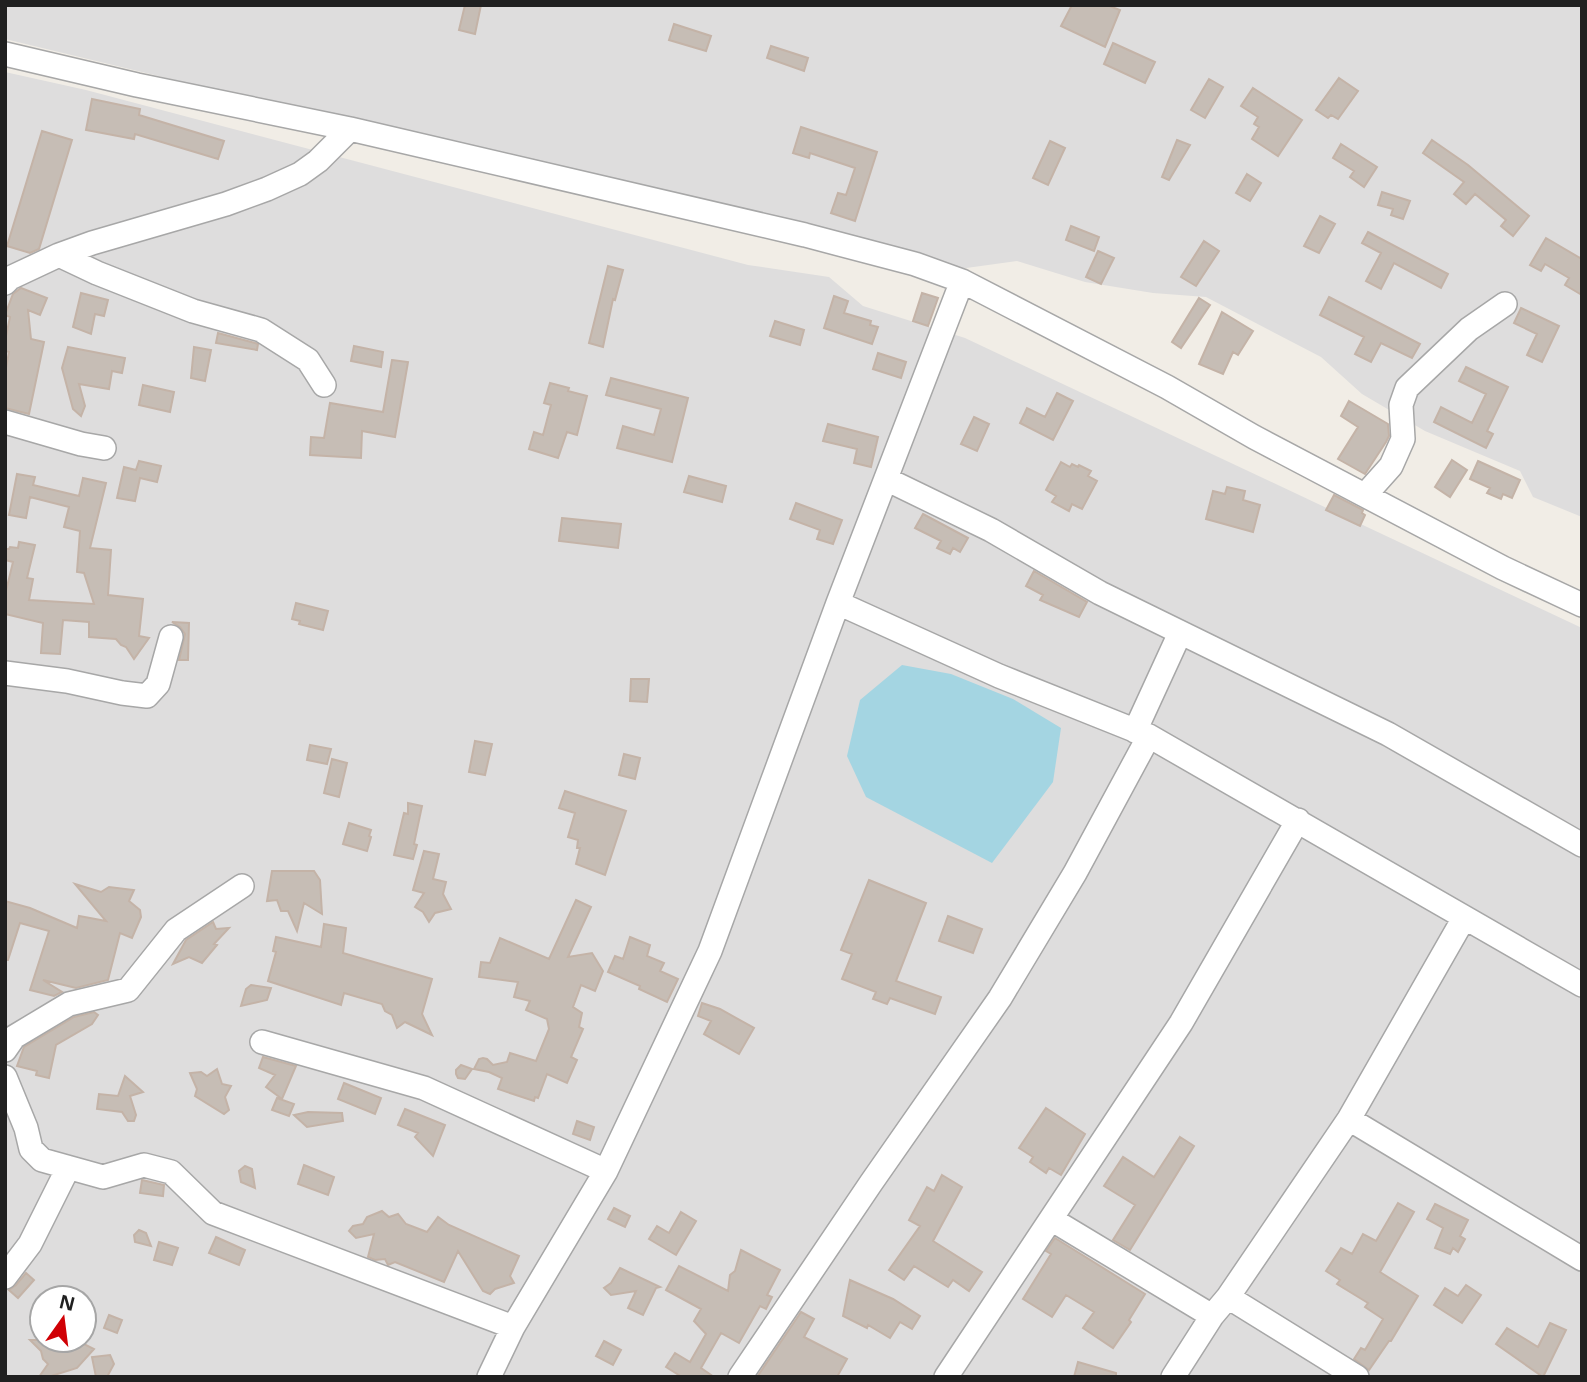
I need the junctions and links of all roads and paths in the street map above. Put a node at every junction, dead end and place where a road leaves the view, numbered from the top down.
1 (5, 54) edge
2 (350, 129) junction
3 (59, 255) junction
4 (962, 281) junction
5 (5, 283) edge
6 (1505, 304) dead end
7 (324, 385) dead end
8 (5, 422) edge
9 (104, 448) dead end
10 (886, 479) junction
11 (1366, 494) junction
12 (838, 603) junction
13 (1582, 605) edge
14 (1180, 633) junction
15 (171, 637) dead end
16 (5, 673) edge
17 (1142, 734) junction
18 (1297, 820) junction
19 (1582, 845) edge
20 (242, 886) dead end
21 (1464, 918) junction
22 (1582, 985) edge
23 (262, 1042) dead end
24 (5, 1050) edge
25 (5, 1077) edge
26 (1349, 1119) junction
27 (68, 1168) junction
28 (606, 1171) junction
29 (1051, 1219) junction
30 (1582, 1259) edge
31 (5, 1277) edge
32 (1228, 1297) junction
33 (1212, 1316) junction
34 (513, 1327) junction
35 (489, 1377) edge
36 (740, 1377) edge
37 (946, 1377) edge
38 (1173, 1377) edge
39 (1357, 1377) edge

1 - 2 street
2 - 3 street
2 - 4 street
3 - 5 street
3 - 7 street
4 - 10 street
4 - 11 street
6 - 11 street
8 - 9 street
10 - 12 street
10 - 14 street
11 - 13 street
12 - 17 street
12 - 28 street
14 - 17 street
14 - 19 street
15 - 16 street
17 - 18 street
17 - 36 street
18 - 21 street
18 - 29 street
20 - 24 street
21 - 22 street
21 - 26 street
23 - 28 street
25 - 27 street
26 - 30 street
26 - 32 street
27 - 31 street
27 - 34 street
28 - 34 street
29 - 33 street
29 - 37 street
32 - 33 street
32 - 39 street
33 - 38 street
34 - 35 street

